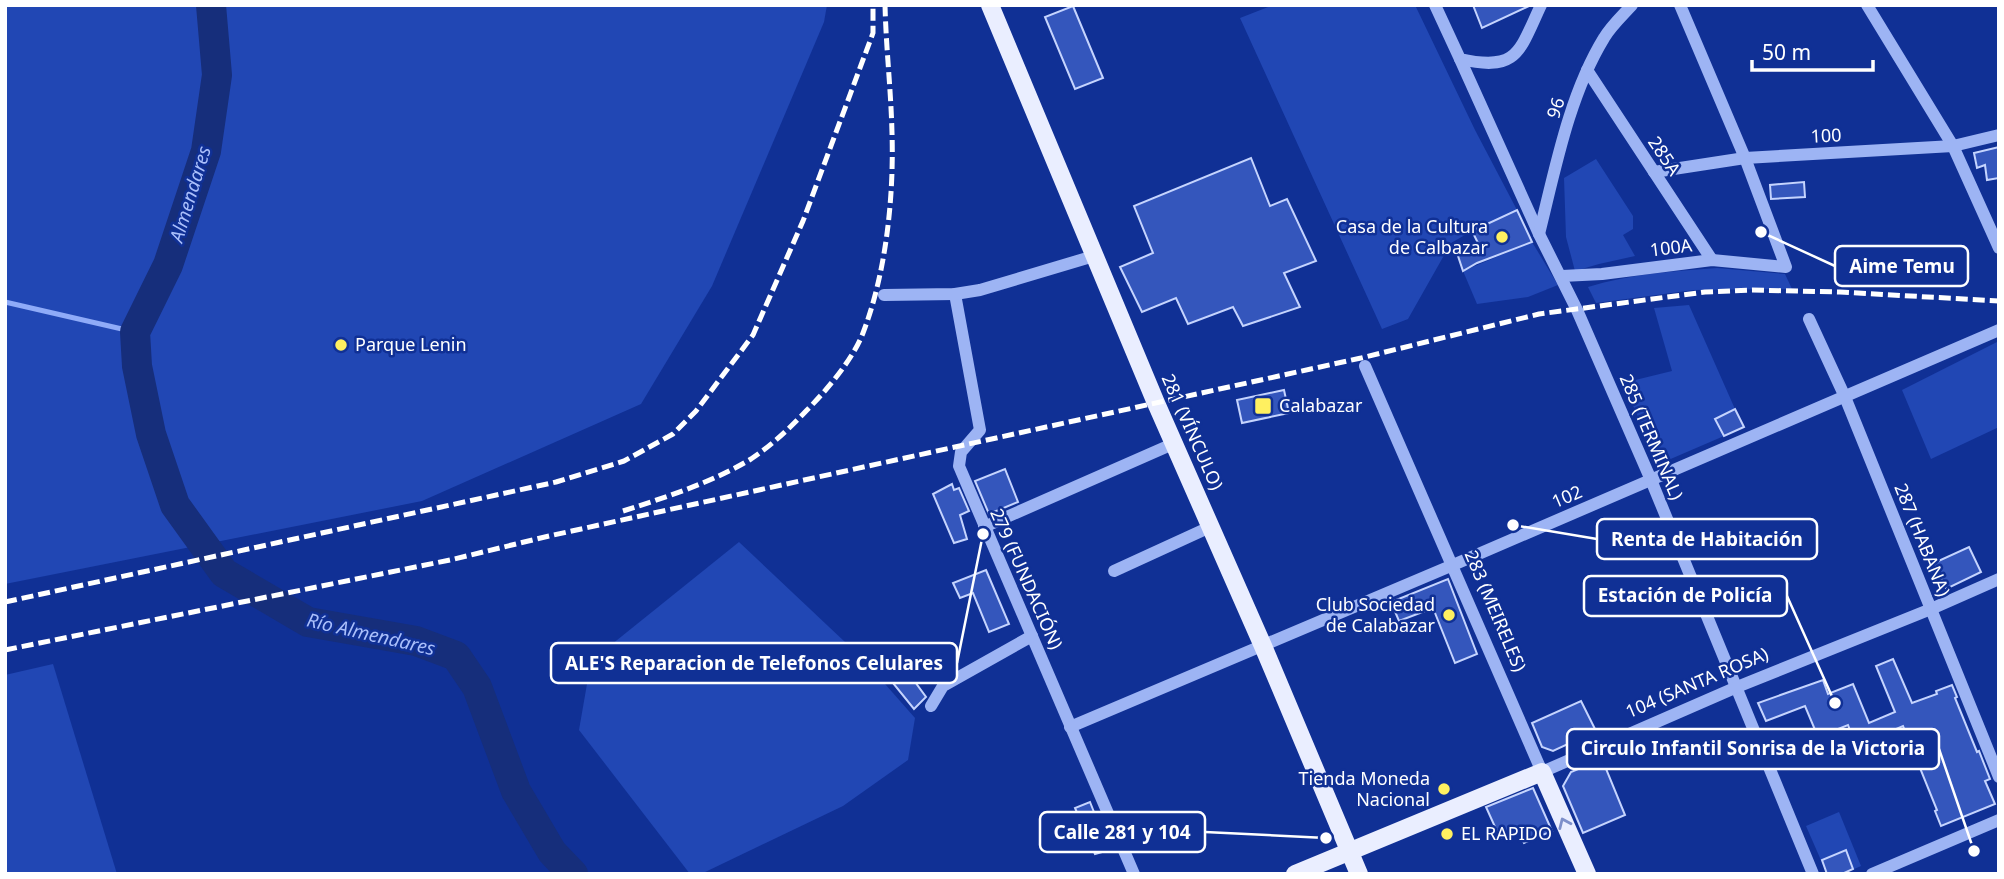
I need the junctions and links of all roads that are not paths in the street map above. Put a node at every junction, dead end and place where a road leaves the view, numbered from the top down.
1 (990, 5) edge
2 (1435, 5) edge
3 (1541, 5) edge
4 (1632, 5) edge
5 (1680, 5) edge
6 (1867, 5) edge
7 (1460, 59) junction
8 (1587, 71) junction
9 (1999, 135) edge
10 (1953, 146) junction
11 (1745, 158) junction
12 (1654, 172) junction
13 (1539, 234) junction
14 (1999, 248) edge
15 (1094, 256) junction
16 (1713, 260) junction
17 (1562, 276) junction
18 (955, 294) junction
19 (884, 295) dead end
20 (1809, 319) dead end
21 (1999, 330) edge
22 (1365, 366) dead end
23 (1845, 397) junction
24 (1175, 443) junction
25 (1651, 480) junction
26 (984, 527) junction
27 (1210, 527) junction
28 (1453, 565) junction
29 (1114, 571) dead end
30 (1999, 579) edge
31 (1931, 609) junction
32 (1032, 636) junction
33 (1263, 646) junction
34 (1737, 687) junction
35 (931, 706) dead end
36 (1070, 727) junction
37 (1542, 772) junction
38 (1999, 777) edge
39 (1999, 820) edge
40 (1348, 850) junction
41 (1134, 874) edge
42 (1295, 874) edge
43 (1359, 874) edge
44 (1587, 874) edge
45 (1813, 874) edge
46 (1872, 874) edge

1 - 15 main road, 281 (VÍNCULO)
2 - 7 street, 285 (TERMINAL)
3 - 7 street
4 - 8 street, 96
5 - 11 street
6 - 10 street
7 - 13 street, 285 (TERMINAL)
8 - 12 street, 285A
8 - 13 street, 96
9 - 10 street, 100
10 - 11 street, 100
10 - 14 street
11 - 12 street, 100
11 - 16 street, 100A
12 - 16 street, 285A
13 - 17 street, 285 (TERMINAL)
15 - 18 street
15 - 24 main road, 281 (VÍNCULO)
16 - 17 street, 100A
17 - 25 street, 285 (TERMINAL)
18 - 19 street
18 - 26 street, 279 (FUNDACIÓN)
20 - 23 street, 287 (HABANA)
21 - 23 street, 102
22 - 28 street, 283 (MEIRELES)
23 - 25 street, 102
23 - 31 street, 287 (HABANA)
24 - 26 street
24 - 27 main road, 281 (VÍNCULO)
25 - 28 street, 102
25 - 34 street, 285 (TERMINAL)
26 - 32 street, 279 (FUNDACIÓN)
27 - 29 street
27 - 33 main road, 281 (VÍNCULO)
28 - 33 street, 102
28 - 37 street, 283 (MEIRELES)
30 - 31 street, 104 (SANTA ROSA)
31 - 34 street, 104 (SANTA ROSA)
31 - 38 street, 287 (HABANA)
32 - 35 street
32 - 36 street, 279 (FUNDACIÓN)
33 - 36 street, 102
33 - 40 main road, 281 (VÍNCULO)
34 - 37 street, 104 (SANTA ROSA)
34 - 45 street, 285 (TERMINAL)
36 - 41 street, 279 (FUNDACIÓN)
37 - 40 main road, 104 (SANTA ROSA)
44 -> 37 main road, 283 (MEIRELES)
39 - 46 street
40 - 42 main road, 104 (SANTA ROSA)
40 - 43 main road, 281 (VÍNCULO)

